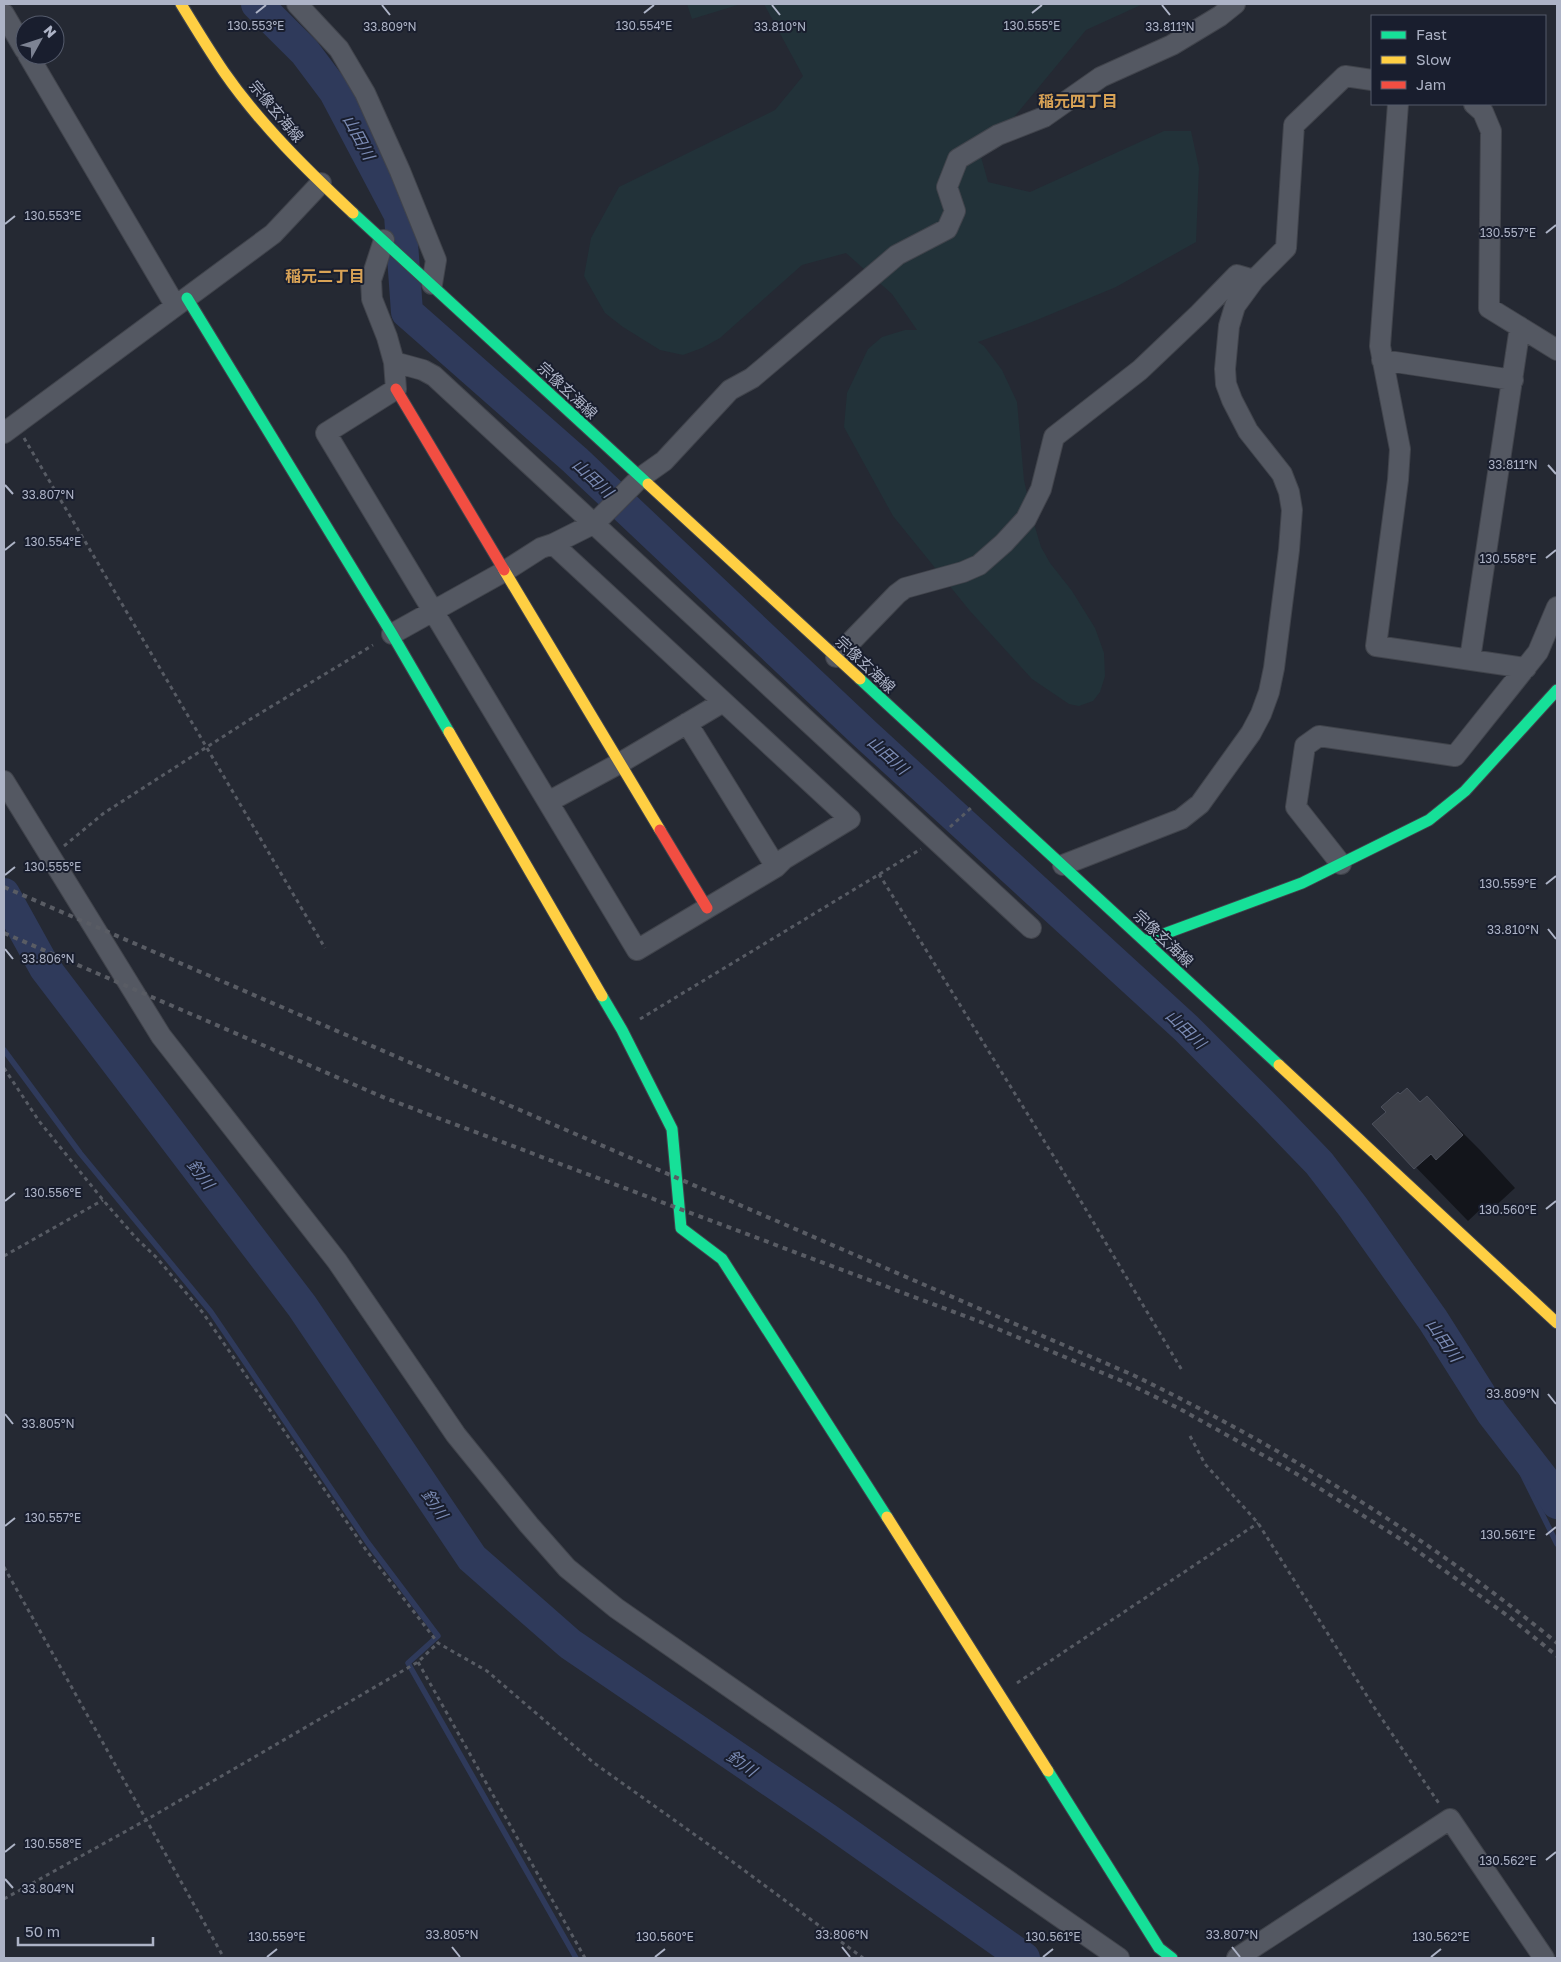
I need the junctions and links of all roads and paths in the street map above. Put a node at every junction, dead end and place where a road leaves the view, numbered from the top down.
1 (181, 4) edge
2 (297, 4) edge
3 (1236, 4) edge
4 (4, 14) edge
5 (15, 33) edge
6 (34, 65) edge
7 (1371, 80) edge
8 (1398, 105) edge
9 (1475, 105) edge
10 (321, 183) junction
11 (384, 240) junction
12 (1254, 280) junction
13 (432, 284) junction
14 (181, 301) junction
15 (1520, 327) junction
16 (1557, 350) edge
17 (1382, 360) junction
18 (394, 362) junction
19 (1513, 380) junction
20 (396, 389) junction
21 (10, 429) edge
22 (640, 478) junction
23 (595, 523) junction
24 (554, 544) junction
25 (505, 571) junction
26 (1557, 607) edge
27 (433, 611) junction
28 (392, 634) junction
29 (836, 657) junction
30 (1470, 660) junction
31 (1526, 668) junction
32 (1557, 690) edge
33 (723, 702) junction
34 (687, 723) junction
35 (207, 748) junction
36 (620, 763) junction
37 (4, 781) edge
38 (986, 794) junction
39 (548, 802) junction
40 (936, 840) junction
41 (50, 857) junction
42 (1063, 864) junction
43 (1341, 864) junction
44 (776, 867) junction
45 (879, 874) junction
46 (707, 908) junction
47 (1031, 928) dead end
48 (1145, 940) junction
49 (325, 948) dead end
50 (622, 1030) junction
51 (4, 1068) edge
52 (103, 1200) junction
53 (4, 1256) edge
54 (1557, 1323) edge
55 (1183, 1372) dead end
56 (1190, 1436) dead end
57 (1258, 1523) junction
58 (4, 1567) edge
59 (438, 1643) junction
60 (418, 1662) junction
61 (1000, 1694) junction
62 (1450, 1819) junction
63 (146, 1820) junction
64 (4, 1899) edge
65 (224, 1958) edge
66 (585, 1958) edge
67 (863, 1958) edge
68 (1118, 1958) edge
69 (1172, 1958) edge
70 (1237, 1958) edge
71 (1544, 1958) edge

1 - 10 street, 宗像玄海線
2 - 13 street
3 - 22 street
4 - 5 street
6 - 14 street
7 - 12 street
8 - 17 street
9 - 15 street
10 - 11 street, 宗像玄海線
10 - 14 street
11 - 13 street, 宗像玄海線
11 - 18 street
12 - 29 street
12 - 42 street
13 - 22 street, 宗像玄海線
14 - 21 street
14 - 28 street
15 - 16 street
15 - 19 street
17 - 19 street
17 - 30 street
18 - 20 street
18 - 23 street
19 - 30 street
20 - 25 street
20 - 27 street
21 - 35 path
22 - 23 street
22 - 29 street, 宗像玄海線
23 - 24 street
23 - 40 street
24 - 25 street
24 - 33 street
25 - 27 street
25 - 36 street
26 - 31 street
27 - 28 street
27 - 39 street
28 - 35 path
28 - 50 street
29 - 38 street, 宗像玄海線
30 - 31 street
31 - 43 street
32 - 43 street
33 - 34 street
33 - 44 street
34 - 36 street
34 - 44 street
35 - 41 path
35 - 49 path
36 - 39 street
36 - 46 street
37 - 41 street
38 - 40 path
38 - 42 street, 宗像玄海線
39 - 46 street
40 - 45 path
40 - 47 street
41 - 68 street
42 - 48 street, 宗像玄海線
43 - 48 street
44 - 46 street
45 - 50 path
45 - 55 path
48 - 54 street, 宗像玄海線
50 - 61 street
51 - 52 path
52 - 53 path
52 - 59 path
56 - 57 path
57 - 61 path
57 - 62 path
58 - 63 path
59 - 60 path
59 - 67 path
60 - 63 path
60 - 66 path
61 - 69 street
62 - 70 street
62 - 71 street
63 - 64 path
63 - 65 path

